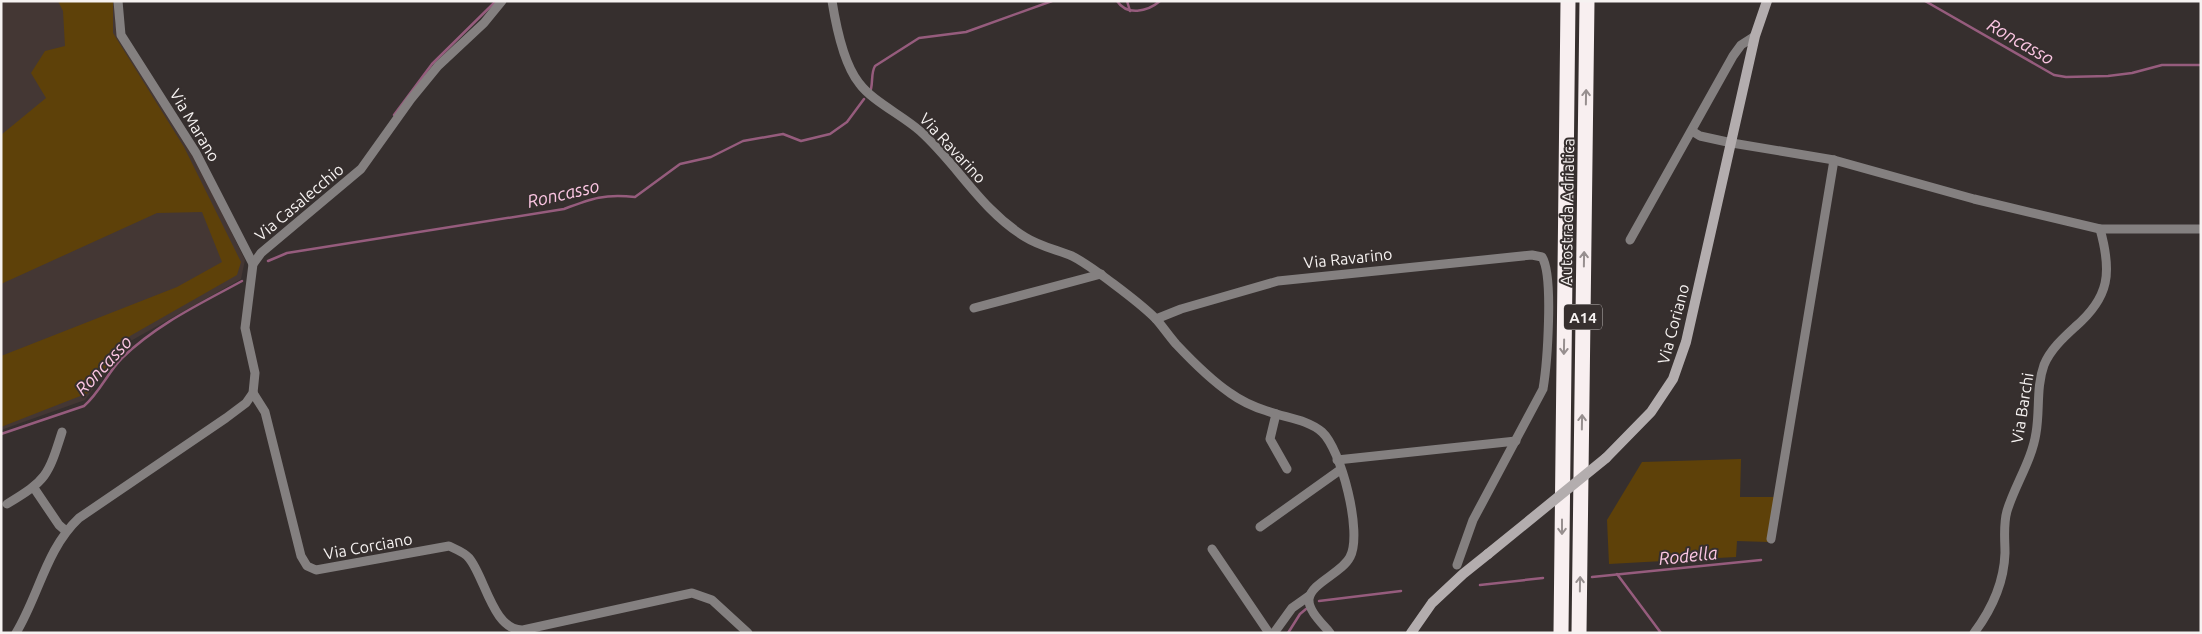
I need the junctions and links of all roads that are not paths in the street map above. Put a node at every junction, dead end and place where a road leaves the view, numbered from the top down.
1 (118, 1) edge
2 (502, 1) edge
3 (832, 1) edge
4 (1568, 1) edge
5 (1587, 1) edge
6 (1767, 1) edge
7 (1755, 36) junction
8 (1692, 131) junction
9 (1732, 143) junction
10 (1834, 160) junction
11 (2100, 229) junction
12 (2201, 229) edge
13 (1630, 240) dead end
14 (253, 264) junction
15 (1101, 274) junction
16 (974, 308) dead end
17 (1156, 319) junction
18 (253, 393) junction
19 (1276, 414) junction
20 (62, 432) dead end
21 (1516, 440) junction
22 (1336, 460) junction
23 (1288, 469) dead end
24 (1340, 470) junction
25 (34, 488) junction
26 (7, 504) dead end
27 (1260, 527) dead end
28 (66, 531) junction
29 (1771, 539) dead end
30 (1212, 549) dead end
31 (1457, 565) dead end
32 (1309, 596) junction
33 (513, 632) edge
34 (16, 633) edge
35 (748, 633) edge
36 (1269, 633) edge
37 (1274, 633) edge
38 (1330, 633) edge
39 (1410, 633) edge
40 (1561, 633) edge
41 (1580, 633) edge
42 (1974, 633) edge

1 - 14 street, Via Marano
2 - 14 street, Via Casalecchio
3 - 15 street, Via Ravarino
4 -> 40 highway, Autostrada Adriatica / A14
41 -> 5 highway, Autostrada Adriatica / A14
6 - 7 main road, Via Coriano
7 - 8 street
7 - 9 main road, Via Coriano
8 - 9 street
8 - 13 street
9 - 10 street
9 - 39 main road, Via Coriano, bridge
10 - 11 street
10 - 29 street
11 - 12 street
11 - 42 street, Via Barchi
14 - 18 street, Via Casalecchio
15 - 16 street
15 - 17 street, Via Ravarino
17 - 19 street, Via Ravarino
17 - 21 street, Via Ravarino
18 - 28 street
18 - 33 street, Via Corciano
19 - 22 street, Via Ravarino
19 - 23 street
20 - 25 street
21 - 22 street
21 - 31 street
22 - 24 street, Via Ravarino
24 - 27 street
24 - 32 street, Via Ravarino
25 - 26 street
25 - 28 street
28 - 34 street
30 - 36 street
32 - 37 street, Via Ravarino
32 - 38 street
33 - 35 street, Via Corciano

